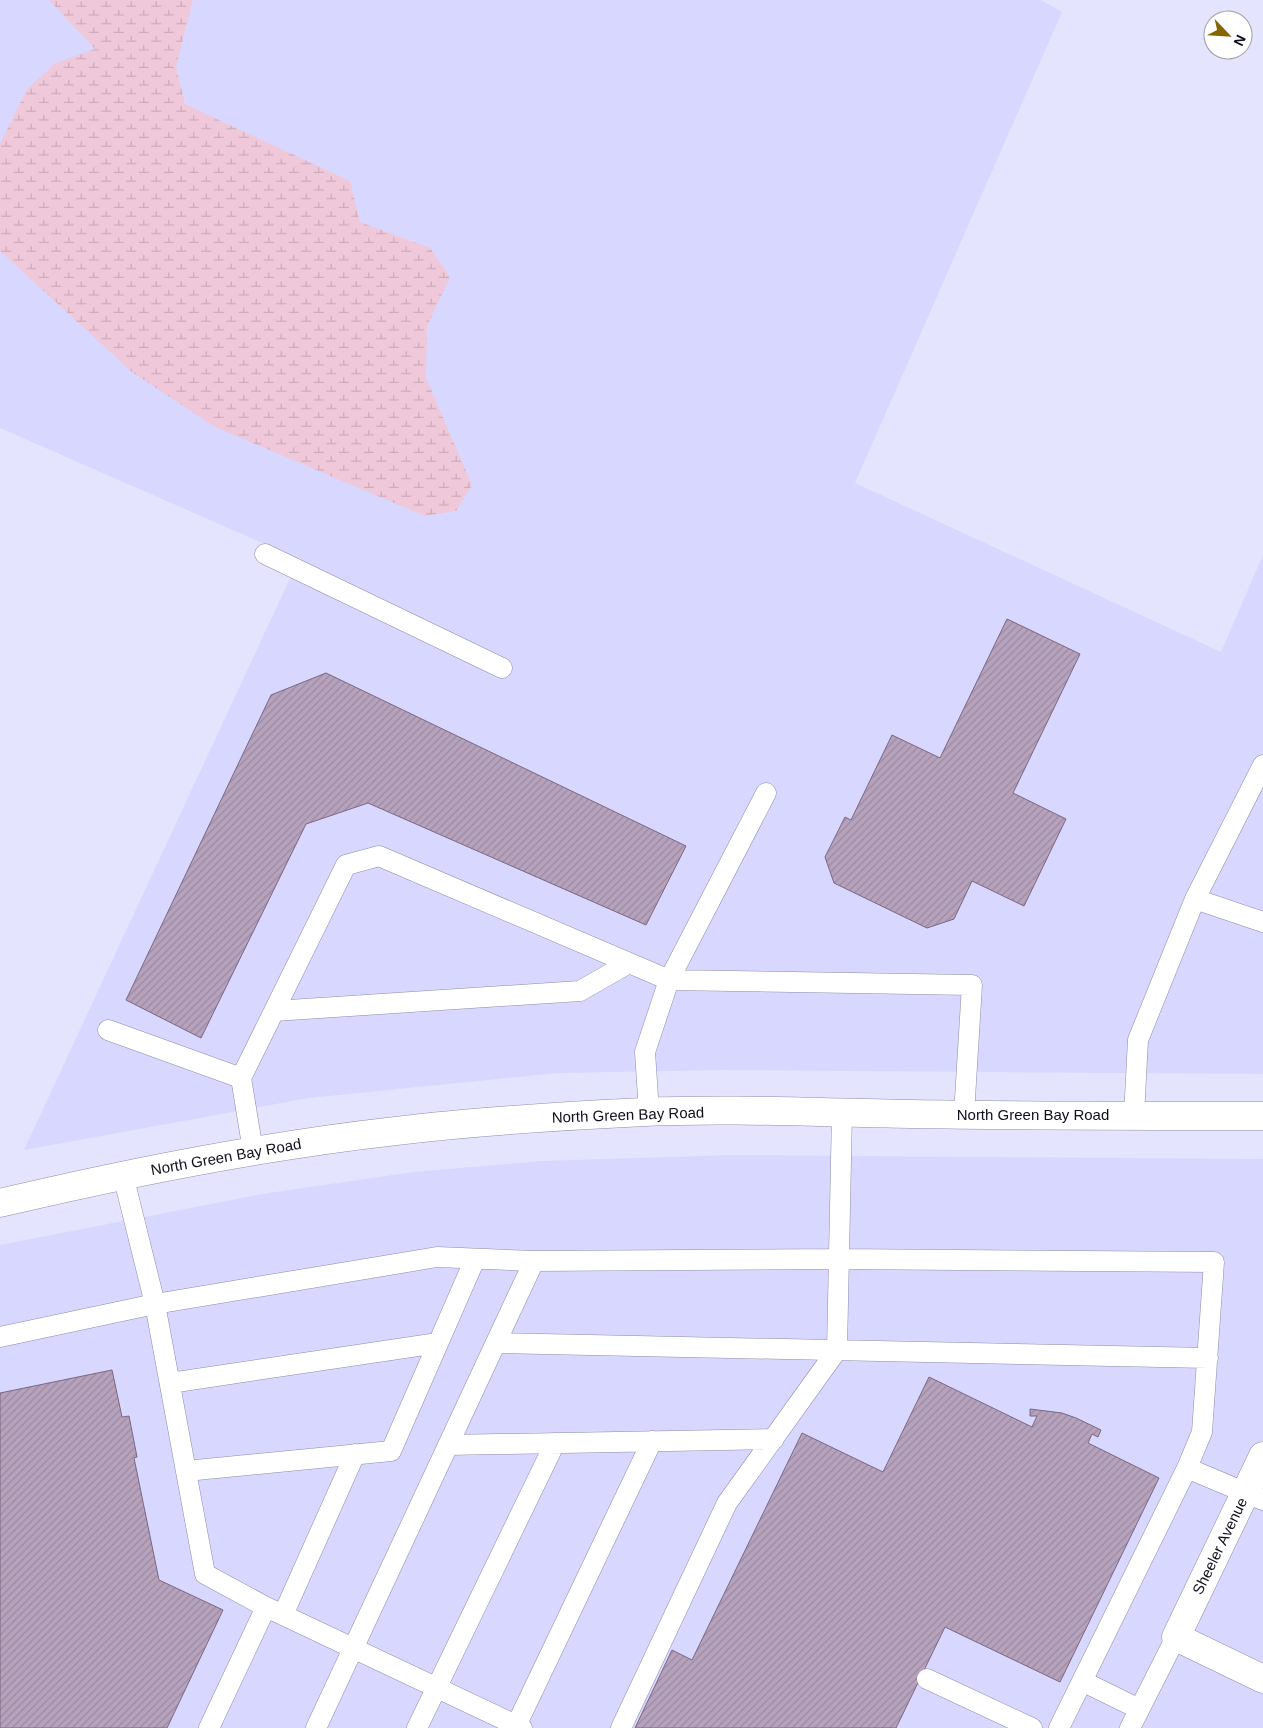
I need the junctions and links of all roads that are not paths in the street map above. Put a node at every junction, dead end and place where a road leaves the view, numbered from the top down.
1 (265, 554) dead end
2 (502, 668) dead end
3 (1263, 765) edge
4 (766, 793) dead end
5 (1195, 899) junction
6 (1263, 922) edge
7 (628, 964) junction
8 (669, 980) junction
9 (274, 1011) junction
10 (108, 1030) dead end
11 (241, 1078) junction
12 (649, 1112) junction
13 (842, 1113) junction
14 (964, 1115) junction
15 (1134, 1116) junction
16 (1263, 1116) edge
17 (253, 1151) junction
18 (123, 1175) junction
19 (0, 1202) edge
20 (475, 1259) junction
21 (839, 1259) junction
22 (534, 1261) junction
23 (155, 1304) junction
24 (0, 1337) edge
25 (438, 1343) junction
26 (496, 1343) junction
27 (837, 1350) junction
28 (1208, 1358) junction
29 (170, 1383) junction
30 (774, 1439) junction
31 (652, 1441) junction
32 (555, 1443) junction
33 (448, 1445) junction
34 (356, 1454) junction
35 (1263, 1456) edge
36 (1187, 1468) junction
37 (186, 1470) junction
38 (1254, 1496) edge
39 (275, 1611) junction
40 (1176, 1637) junction
41 (354, 1648) junction
42 (927, 1679) dead end
43 (1263, 1679) edge
44 (1082, 1681) junction
45 (437, 1688) junction
46 (1139, 1709) junction
47 (518, 1727) edge
48 (208, 1728) edge
49 (316, 1728) edge
50 (417, 1728) edge
51 (621, 1728) edge
52 (1032, 1728) edge
53 (1059, 1728) edge
54 (1130, 1728) edge

1 - 2 lane
3 - 5 lane
4 - 8 lane
5 - 6 lane
5 - 15 lane
7 - 8 lane
7 - 9 lane
7 - 9 lane
8 - 12 lane
8 - 14 lane
9 - 11 lane
10 - 11 lane
11 - 17 lane
12 - 13 main road, North Green Bay Road
12 - 17 main road, North Green Bay Road
13 - 14 main road, North Green Bay Road
13 - 21 lane
14 - 15 main road, North Green Bay Road
15 - 16 main road, North Green Bay Road
17 - 18 main road, North Green Bay Road
18 - 19 main road, North Green Bay Road
18 - 23 lane
20 - 22 lane
20 - 23 lane
20 - 25 lane
21 - 22 lane
21 - 27 lane
21 - 28 lane
22 - 26 lane
23 - 24 lane
23 - 29 lane
25 - 29 lane
25 - 34 lane
26 - 27 lane
26 - 33 lane
27 - 28 lane
27 - 30 lane
28 - 36 lane
29 - 37 lane
30 - 31 lane
30 - 51 lane
31 - 32 lane
31 - 47 lane
32 - 33 lane
32 - 45 lane
33 - 41 lane
34 - 37 lane
34 - 39 lane
35 - 38 main road, Sheeler Avenue
36 - 38 lane
36 - 44 lane
37 - 39 lane
38 - 40 main road, Sheeler Avenue
39 - 41 lane
39 - 48 lane
40 - 43 main road
40 - 46 lane
41 - 45 lane
41 - 49 lane
42 - 52 lane
44 - 46 lane
44 - 53 lane
45 - 47 lane
45 - 50 lane
46 - 54 lane

